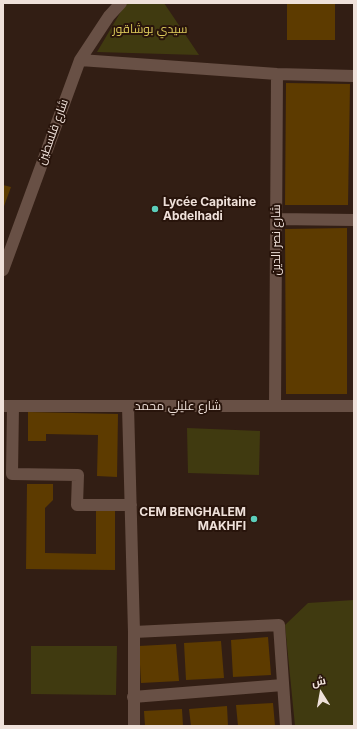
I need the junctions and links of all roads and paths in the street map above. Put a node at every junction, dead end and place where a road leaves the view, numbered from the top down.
1 (121, 3) edge
2 (80, 60) junction
3 (277, 74) junction
4 (354, 76) edge
5 (277, 219) junction
6 (354, 220) edge
7 (3, 270) edge
8 (8, 406) edge
9 (128, 406) junction
10 (275, 406) junction
11 (354, 406) edge
12 (131, 505) junction
13 (134, 632) junction
14 (283, 685) junction
15 (133, 697) junction
16 (134, 726) edge
17 (286, 726) edge

1 - 2 street, شارع فلسطين
2 - 3 street
2 - 7 street, شارع فلسطين
3 - 4 street
3 - 5 street, شارع نصر الدين
5 - 6 street
5 - 10 street, شارع نصر الدين
8 - 9 street, شارع عليلي محمد
8 - 12 street
9 - 10 street, شارع عليلي محمد
9 - 12 street
10 - 11 street, شارع عليلي محمد
12 - 13 street
13 - 14 street
13 - 15 street
14 - 15 street
14 - 17 street
15 - 16 street

